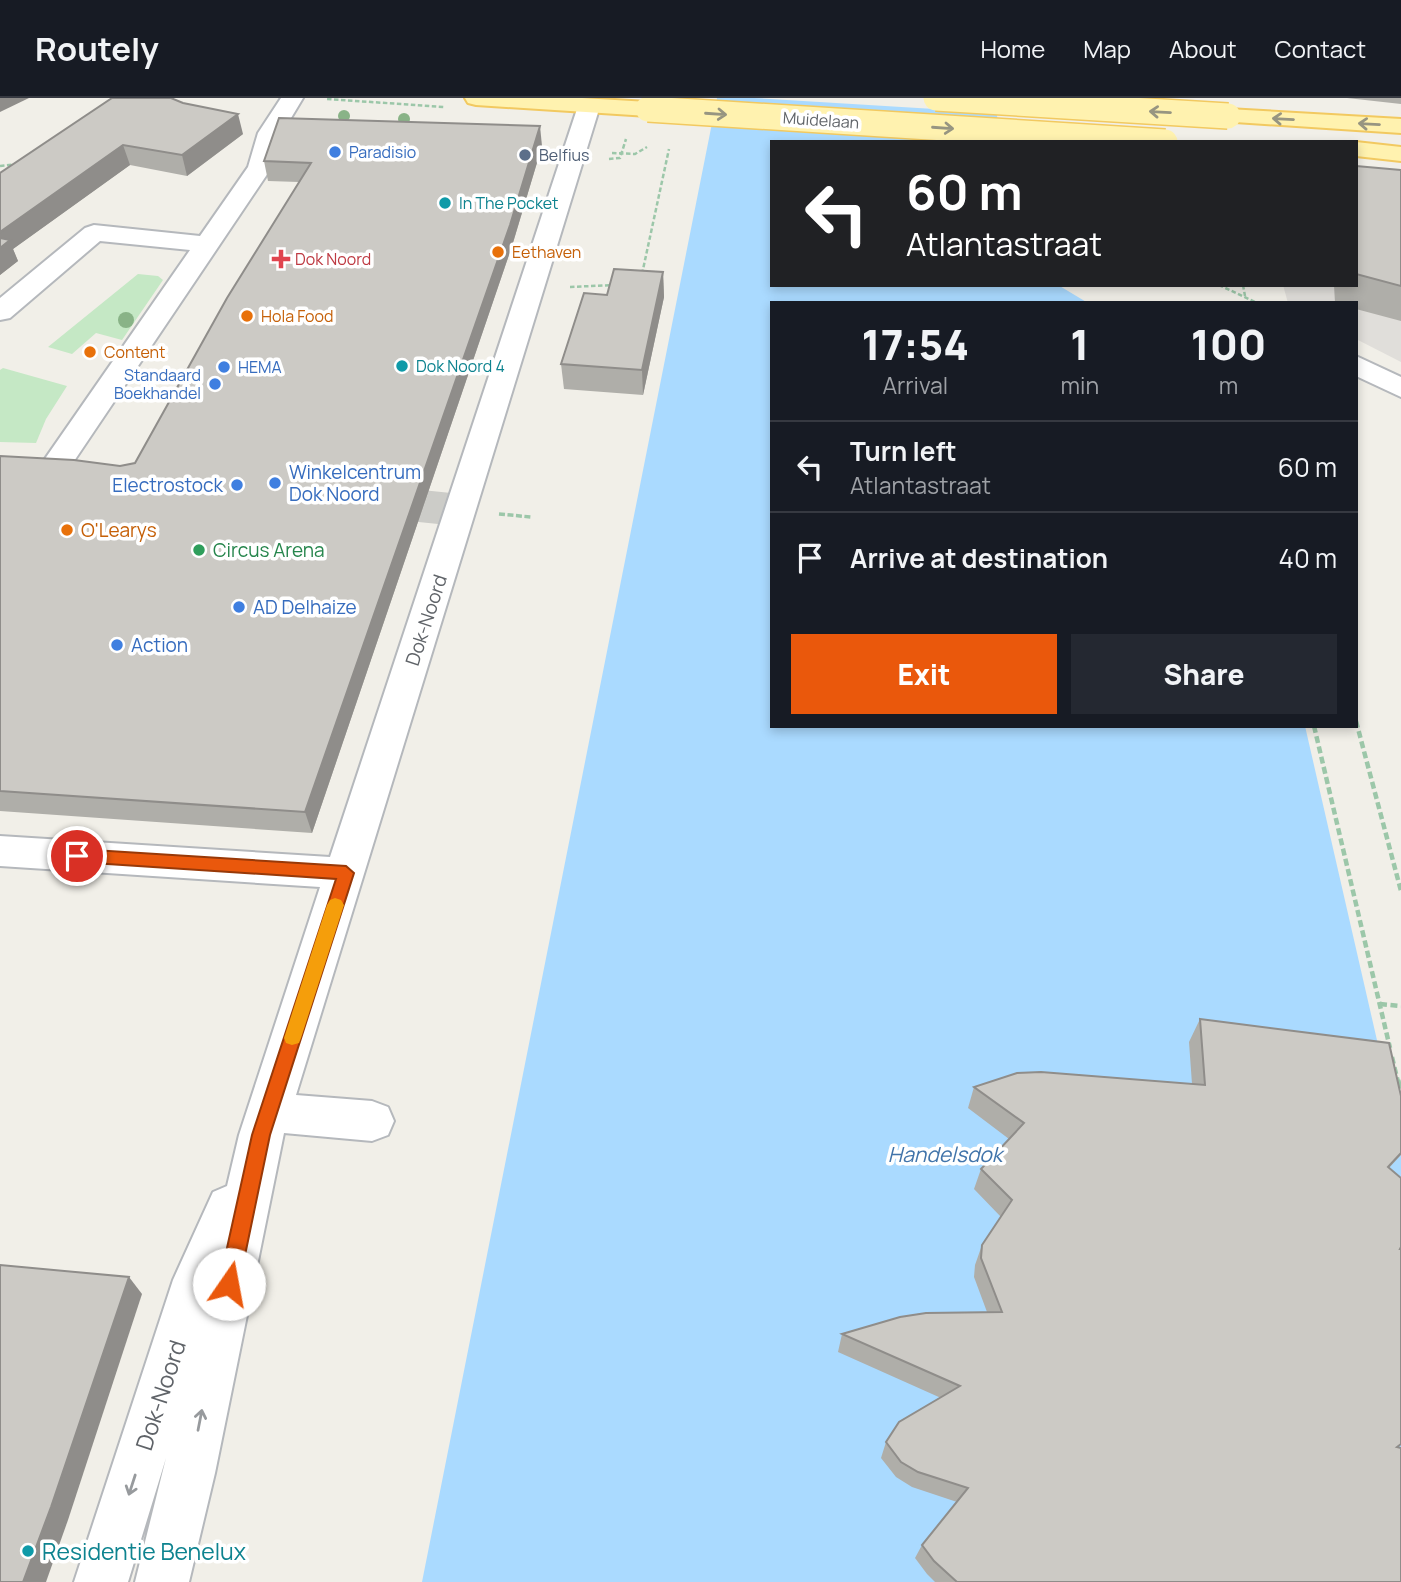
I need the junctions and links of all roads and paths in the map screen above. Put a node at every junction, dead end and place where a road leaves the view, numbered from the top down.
1 (292, 98) edge
2 (476, 98) edge
3 (936, 98) edge
4 (589, 106) junction
5 (1401, 126) edge
6 (1134, 140) edge
7 (670, 143) dead end
8 (1358, 149) edge
9 (1401, 153) edge
10 (21, 163) edge
11 (0, 166) edge
12 (208, 244) junction
13 (639, 284) edge
14 (1224, 287) edge
15 (1244, 287) edge
16 (1246, 297) junction
17 (1253, 301) edge
18 (0, 312) edge
19 (1358, 365) edge
20 (1401, 388) edge
21 (87, 470) edge
22 (492, 513) dead end
23 (531, 517) dead end
24 (1314, 728) edge
25 (1358, 728) edge
26 (0, 851) edge
27 (346, 873) junction
28 (1401, 891) edge
29 (1380, 1004) junction
30 (1401, 1006) edge
31 (1401, 1093) edge
32 (372, 1121) dead end
33 (264, 1124) junction
34 (101, 1582) edge
35 (162, 1582) edge

1 - 12 street
2 - 4 main road, Muidelaan
5 -> 3 main road, bridge
4 -> 6 main road, Muidelaan, bridge
4 - 27 street, Dok-Noord
7 - 13 path
8 - 9 main road
10 - 11 path
12 - 18 street
12 - 21 street
14 - 16 path
15 - 16 path
16 - 17 path
19 - 20 street
22 - 23 path
24 - 29 path
25 - 28 path
26 - 27 street
27 - 33 street, Dok-Noord
29 - 30 path
29 - 31 path
32 - 33 street
33 -> 34 street, Dok-Noord
35 -> 33 street, Dok-Noord

